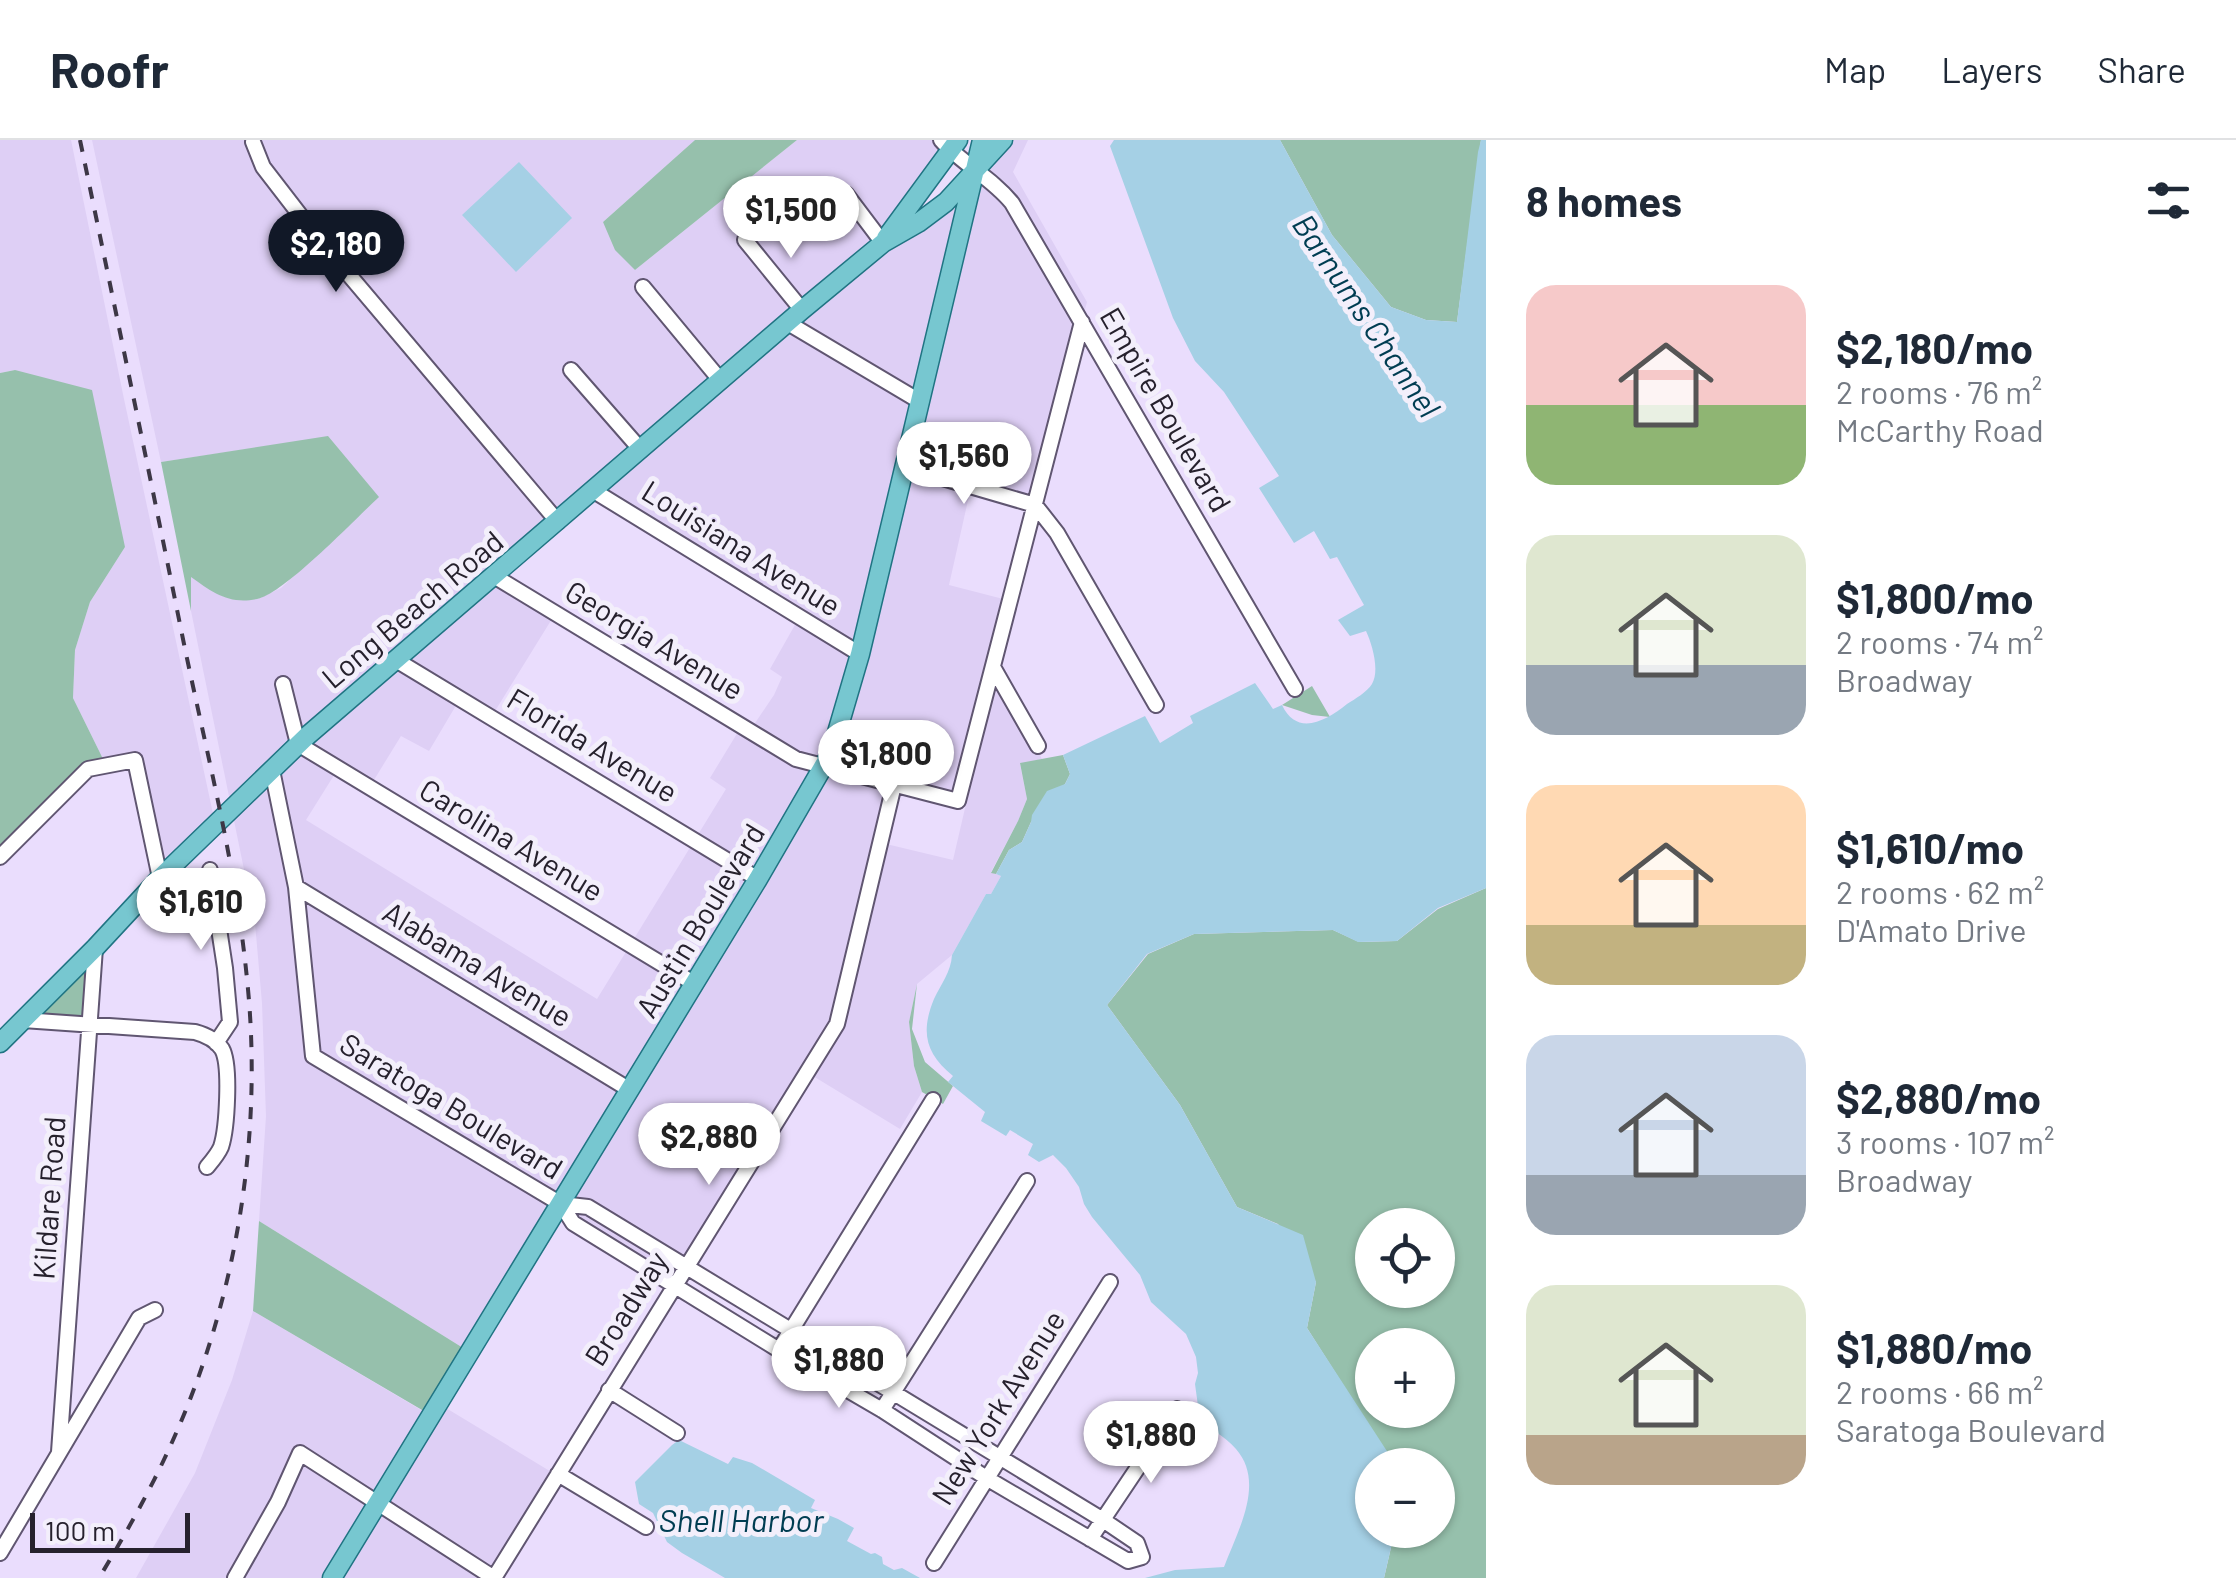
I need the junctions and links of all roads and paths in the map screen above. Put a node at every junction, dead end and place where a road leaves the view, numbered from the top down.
1 (982, 140) edge
2 (1003, 140) edge
3 (253, 142) edge
4 (950, 143) edge
5 (976, 169) junction
6 (846, 194) dead end
7 (745, 240) dead end
8 (884, 243) junction
9 (643, 288) dead end
10 (796, 317) junction
11 (1082, 322) junction
12 (572, 370) dead end
13 (722, 381) junction
14 (921, 402) junction
15 (641, 450) junction
16 (905, 467) junction
17 (594, 491) junction
18 (1034, 505) junction
19 (558, 522) junction
20 (494, 576) junction
21 (860, 654) junction
22 (396, 660) junction
23 (993, 667) junction
24 (283, 684) dead end
25 (1295, 689) dead end
26 (1156, 705) dead end
27 (298, 744) junction
28 (1038, 746) dead end
29 (824, 766) junction
30 (272, 770) junction
31 (894, 784) junction
32 (0, 857) edge
33 (210, 870) dead end
34 (160, 878) junction
35 (758, 879) junction
36 (296, 887) junction
37 (95, 948) junction
38 (695, 984) junction
39 (22, 1020) junction
40 (90, 1025) junction
41 (2, 1036) edge
42 (216, 1043) junction
43 (630, 1090) junction
44 (933, 1100) dead end
45 (207, 1167) dead end
46 (1026, 1181) dead end
47 (560, 1204) junction
48 (686, 1266) junction
49 (1110, 1282) dead end
50 (674, 1285) junction
51 (154, 1310) dead end
52 (790, 1328) junction
53 (779, 1350) junction
54 (609, 1390) junction
55 (894, 1392) junction
56 (1177, 1409) dead end
57 (882, 1410) junction
58 (677, 1433) dead end
59 (59, 1452) junction
60 (1000, 1458) junction
61 (558, 1474) junction
62 (988, 1479) junction
63 (378, 1503) junction
64 (1103, 1520) junction
65 (646, 1527) dead end
66 (1090, 1539) junction
67 (0, 1553) edge
68 (934, 1564) dead end
69 (235, 1578) edge
70 (332, 1578) edge
71 (494, 1578) edge

1 - 5 main road
2 - 5 main road, Long Beach Road
3 - 19 street
4 - 5 street, Empire Boulevard
4 - 8 main road, Long Beach Road
5 - 8 main road, Long Beach Road
5 - 11 street, Empire Boulevard
5 - 14 main road, Austin Boulevard
6 - 8 street
7 - 10 street
8 - 10 main road, Long Beach Road
9 - 13 street
10 - 13 main road, Long Beach Road
10 - 14 street
11 - 18 street
11 - 25 street, Empire Boulevard
12 - 15 street
13 - 15 main road, Long Beach Road
14 - 16 main road, Austin Boulevard
15 - 17 main road, Long Beach Road
16 - 18 street
16 - 21 main road, Austin Boulevard
17 - 19 main road, Long Beach Road
17 - 21 street, Louisiana Avenue
18 - 23 street
18 - 26 street
19 - 20 main road, Long Beach Road
20 - 22 main road, Long Beach Road
20 - 29 street, Georgia Avenue
21 - 29 main road, Austin Boulevard
22 - 27 main road, Long Beach Road
22 - 35 street, Florida Avenue
23 - 28 street
23 - 31 street, Georgia Avenue
24 - 27 street
27 - 30 main road, Long Beach Road
27 - 38 street, Carolina Avenue
29 - 31 street, Georgia Avenue
29 - 35 main road, Austin Boulevard
30 - 34 main road, Long Beach Road
30 - 36 street
31 - 48 street, Broadway
32 - 34 street
33 - 42 street
34 - 37 main road, Long Beach Road
35 - 38 main road, Austin Boulevard
36 - 43 street, Alabama Avenue
36 - 47 street, Saratoga Boulevard
37 - 39 main road, Long Beach Road
37 - 40 street, Kildare Road
38 - 43 main road, Austin Boulevard
39 - 40 street
39 - 41 main road, Long Beach Road
40 - 42 street
40 - 59 street, Kildare Road
42 - 45 street
43 - 47 main road, Austin Boulevard
44 - 52 street
46 - 55 street
47 - 48 street, Saratoga Boulevard
47 - 50 street, Saratoga Boulevard
47 - 63 main road, Austin Boulevard
48 - 50 street, Broadway
48 - 52 street, Saratoga Boulevard
49 - 60 street, New York Avenue
50 - 53 street, Saratoga Boulevard
50 - 54 street, Broadway
51 - 59 street
52 - 53 street
52 - 55 street, Saratoga Boulevard
53 - 57 street, Saratoga Boulevard
54 - 58 street
54 - 61 street, Broadway
55 - 57 street
55 - 60 street, Saratoga Boulevard
56 - 64 street
57 - 62 street, Saratoga Boulevard
59 - 67 street
60 - 62 street, New York Avenue
60 - 64 street, Saratoga Boulevard
61 - 65 street
61 - 71 street, Broadway
62 - 66 street, Saratoga Boulevard
62 - 68 street, New York Avenue
63 - 69 street
63 - 70 main road, Austin Boulevard
63 - 71 street
64 - 66 street
64 - 66 street, Saratoga Boulevard

